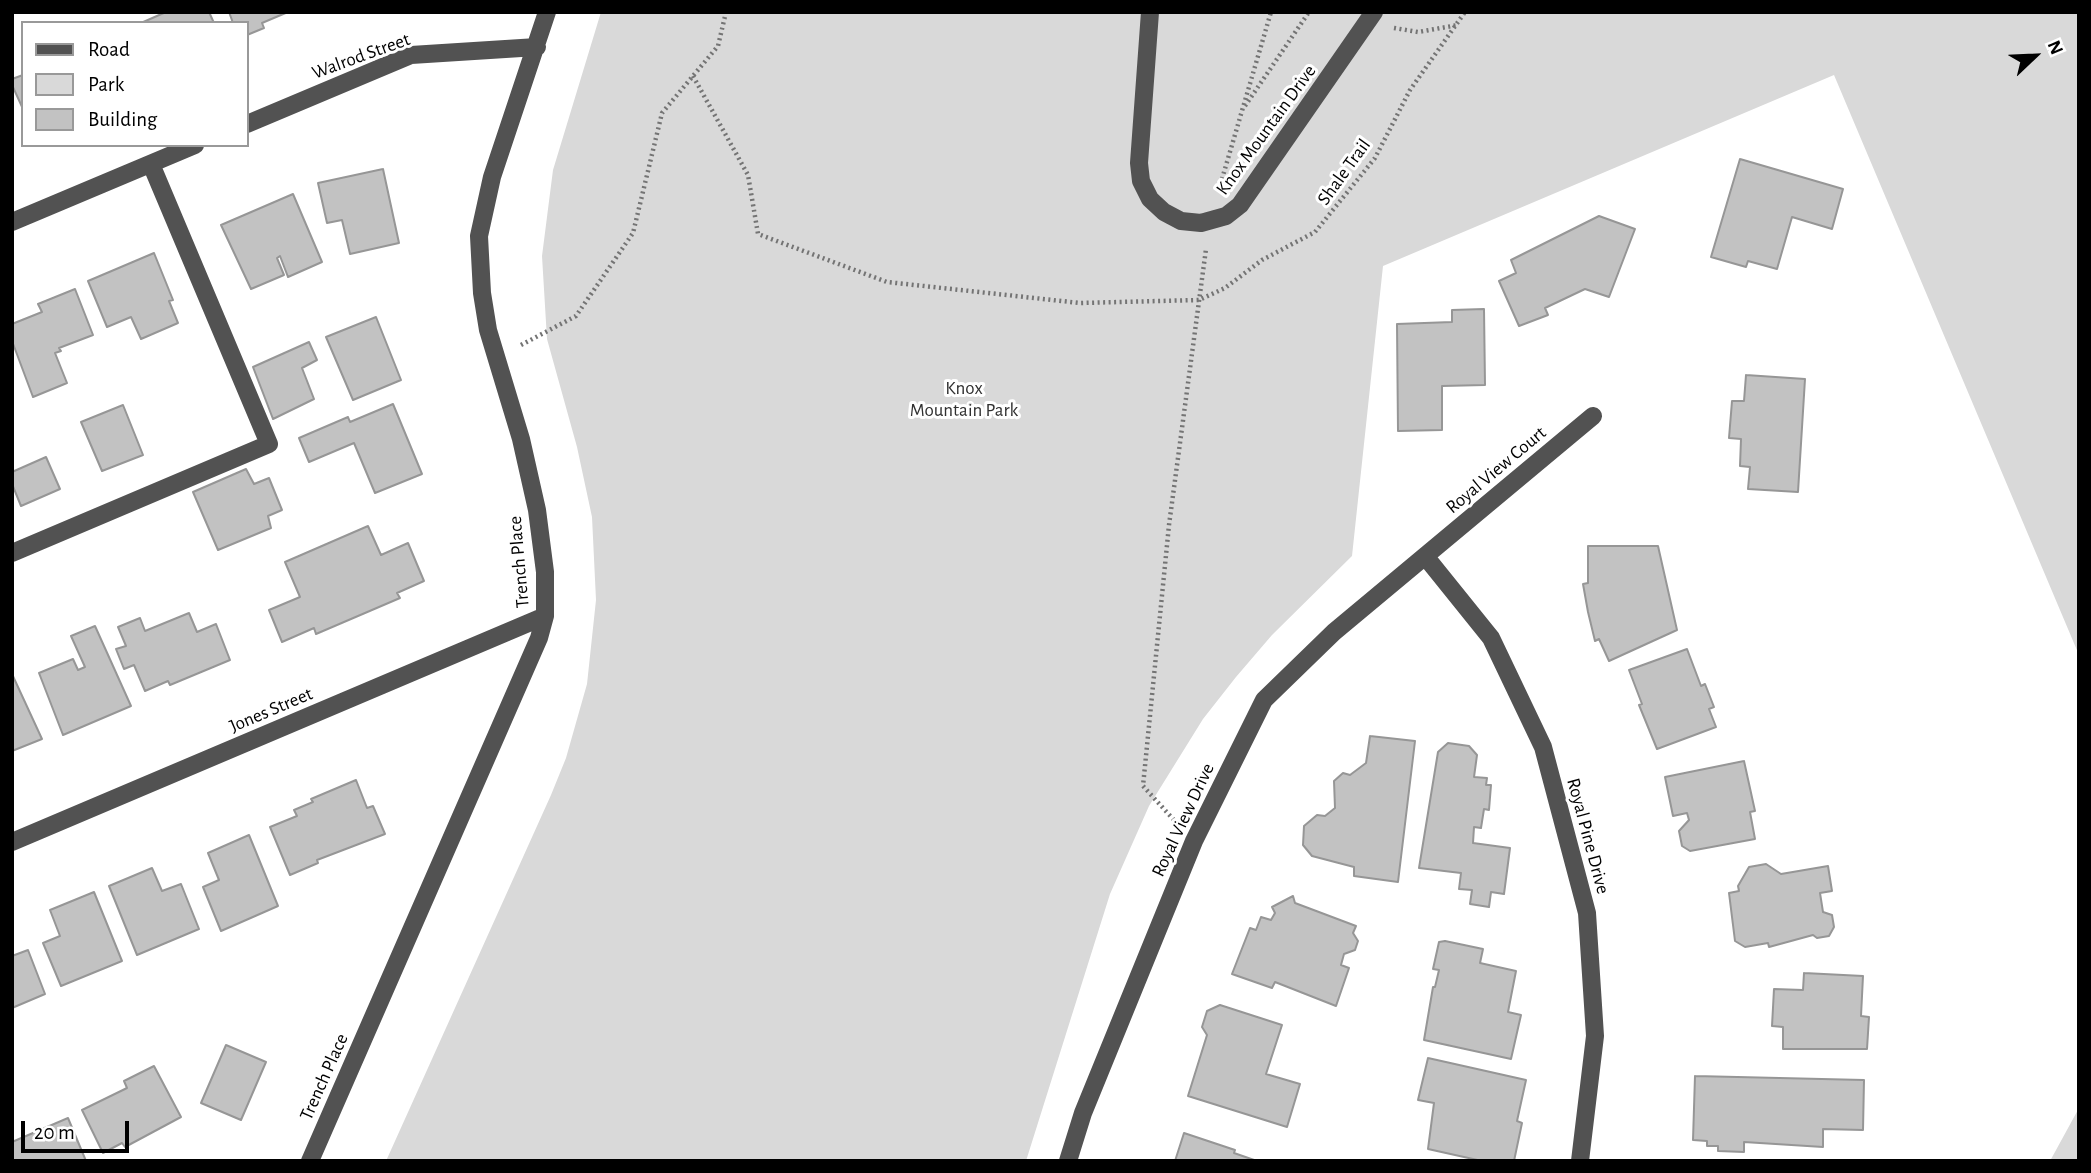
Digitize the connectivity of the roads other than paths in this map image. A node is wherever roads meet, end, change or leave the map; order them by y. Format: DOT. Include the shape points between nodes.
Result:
graph roads {
  1 [pos="548,12"];
  2 [pos="1150,12"];
  3 [pos="1371,19"];
  4 [pos="537,47"];
  5 [pos="248,124"];
  6 [pos="190,147"];
  7 [pos="151,163"];
  8 [pos="12,222"];
  9 [pos="1593,416"];
  10 [pos="12,553"];
  11 [pos="1425,556"];
  12 [pos="545,616"];
  13 [pos="12,842"];
  14 [pos="310,1161"];
  15 [pos="1068,1161"];
  16 [pos="1580,1161"];
  1 -- 4 [label="street, Trench Place"];
  2 -- 3 [label="street, Knox Mountain Drive" via="1141,181 1150,199 1172,218 1191,223 1226,216 1245,199"];
  4 -- 5 [label="street, Walrod Street" via="411,55"];
  4 -- 12 [label="street, Trench Place" via="482,211 479,236 482,293 537,510"];
  6 -- 7 [label="street"];
  7 -- 8 [label="street"];
  7 -- 10 [label="street" via="269,444"];
  9 -- 11 [label="street, Royal View Court"];
  11 -- 15 [label="street, Royal View Drive" via="1334,632 1264,700 1194,841 1083,1113"];
  11 -- 16 [label="street, Royal Pine Drive" via="1491,638 1543,747 1587,913 1595,1036"];
  12 -- 13 [label="street, Jones Street"];
  12 -- 14 [label="street, Trench Place"];
}
